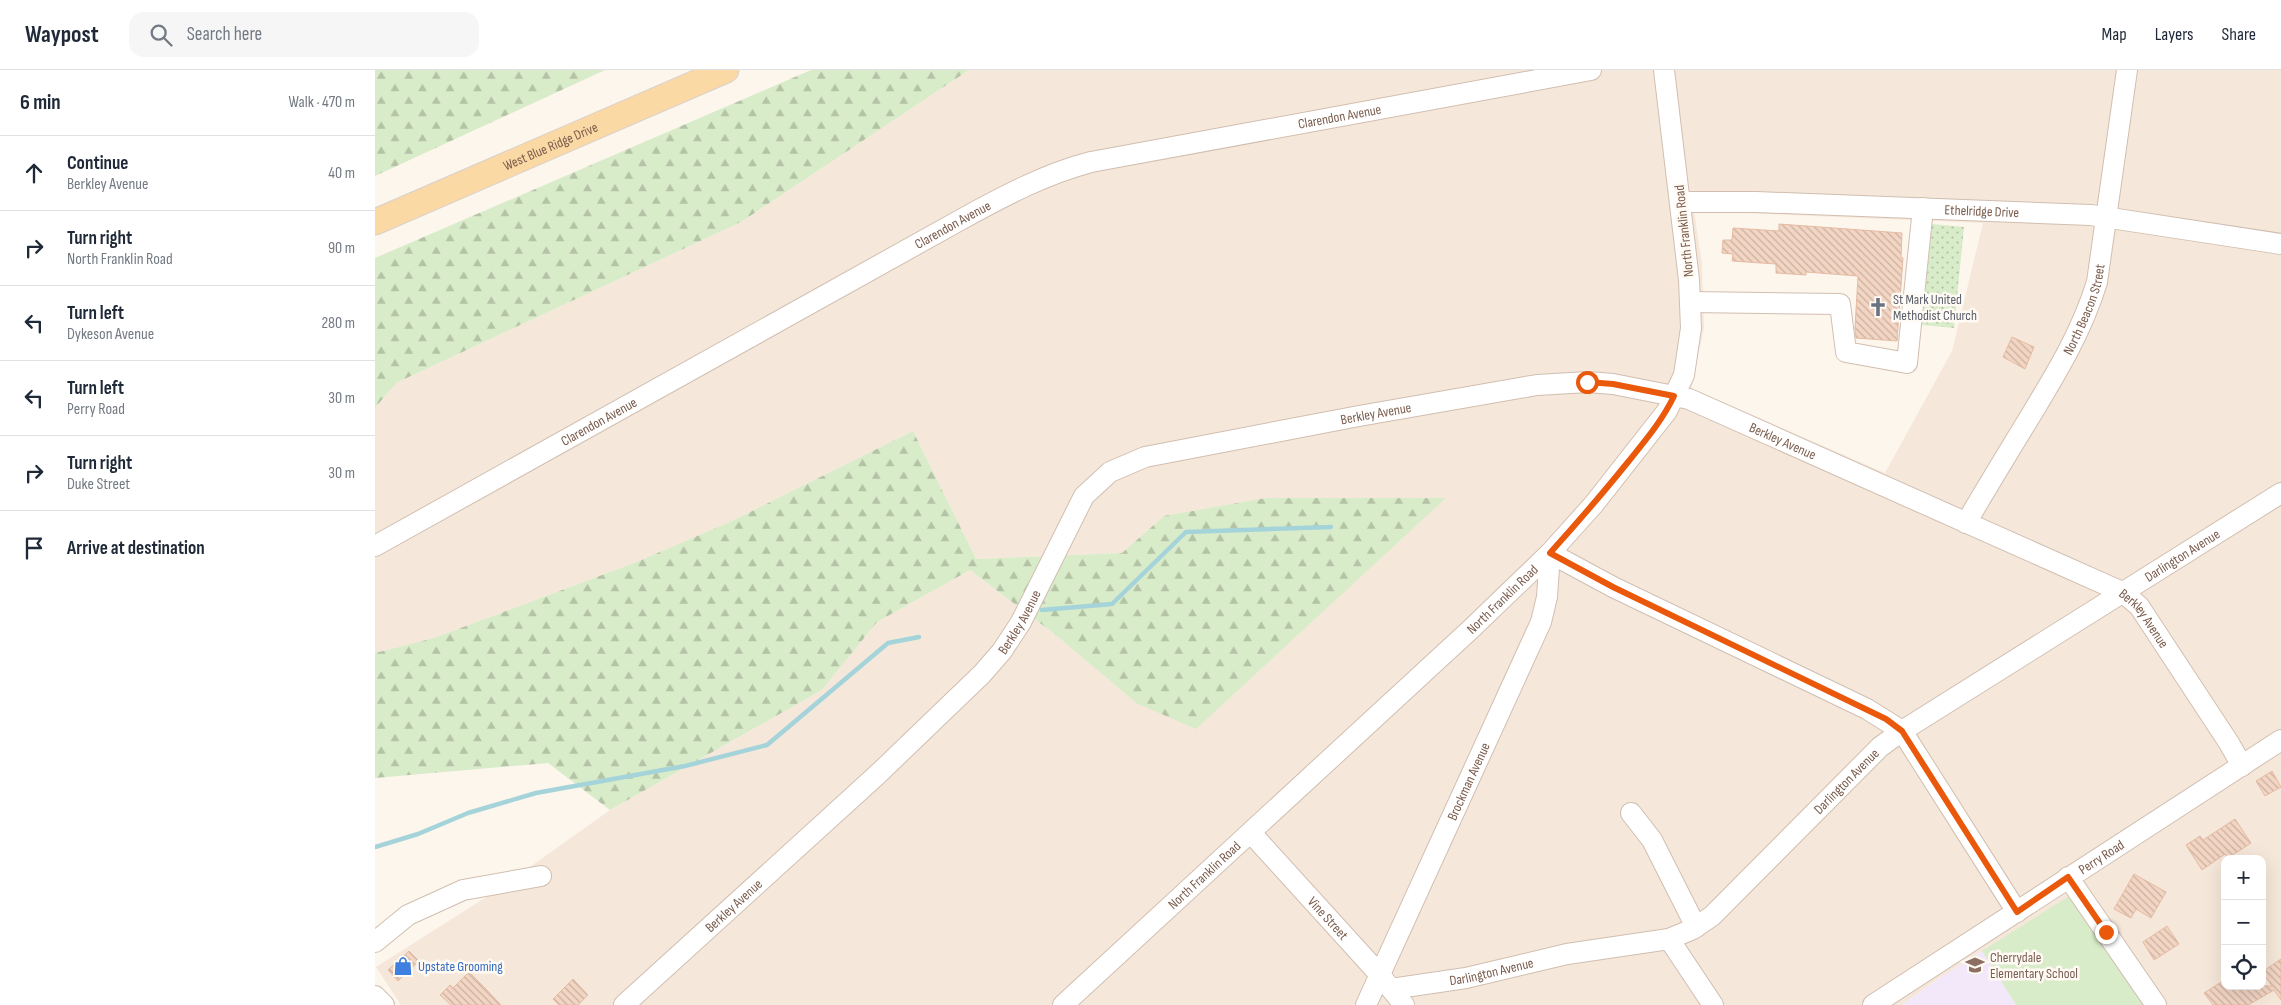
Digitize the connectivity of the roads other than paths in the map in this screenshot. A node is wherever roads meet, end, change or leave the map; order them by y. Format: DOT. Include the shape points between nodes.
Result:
graph roads {
  1 [pos="726,70"];
  2 [pos="1591,70"];
  3 [pos="1664,70"];
  4 [pos="2127,70"];
  5 [pos="1681,202"];
  6 [pos="1923,208"];
  7 [pos="2107,217"];
  8 [pos="375,222"];
  9 [pos="2281,244"];
  10 [pos="1690,302"];
  11 [pos="1674,396"];
  12 [pos="2281,493"];
  13 [pos="1965,523"];
  14 [pos="375,546"];
  15 [pos="1550,553"];
  16 [pos="2122,592"];
  17 [pos="1902,731"];
  18 [pos="2281,740"];
  19 [pos="2242,766"];
  20 [pos="1631,813"];
  21 [pos="1251,833"];
  22 [pos="541,876"];
  23 [pos="2068,877"];
  24 [pos="2017,912"];
  25 [pos="1696,927"];
  26 [pos="1669,939"];
  27 [pos="375,942"];
  28 [pos="1386,982"];
  29 [pos="375,996"];
  30 [pos="384,1005"];
  31 [pos="624,1005"];
  32 [pos="1063,1005"];
  33 [pos="1366,1005"];
  34 [pos="1404,1005"];
  35 [pos="1713,1005"];
  36 [pos="1873,1005"];
  37 [pos="2156,1005"];
  1 -- 8 [label="main road, West Blue Ridge Drive"];
  2 -- 14 [label="street, Clarendon Avenue" via="1065,169 1023,186 962,219"];
  3 -- 5 [label="street, North Franklin Road"];
  4 -- 7 [label="street, North Beacon Street"];
  5 -- 6 [label="street, Ethelridge Drive"];
  5 -- 10 [label="street, North Franklin Road"];
  6 -- 7 [label="street, Ethelridge Drive"];
  6 -- 10 [label="street" via="1907,363 1846,352 1840,304"];
  7 -- 9 [label="street, Ethelridge Drive"];
  7 -- 13 [label="street, North Beacon Street" via="2097,282 2082,326 2059,370"];
  10 -- 11 [label="street, North Franklin Road" via="1689,350 1684,375"];
  11 -- 13 [label="street, Berkley Avenue" via="1689,399"];
  11 -- 15 [label="street, North Franklin Road" via="1650,434"];
  11 -- 31 [label="street, Berkley Avenue" via="1613,384 1537,385 1145,457 1110,472 1084,496 1021,622 982,674 878,774"];
  12 -- 16 [label="street, Darlington Avenue"];
  13 -- 16 [label="street, Berkley Avenue"];
  15 -- 17 [label="street" via="1613,587 1867,709"];
  15 -- 21 [label="street, North Franklin Road"];
  15 -- 28 [label="street, Brockman Avenue" via="1547,597 1541,622"];
  16 -- 17 [label="street, Darlington Avenue"];
  16 -- 19 [label="street, Berkley Avenue" via="2139,606"];
  17 -- 24 [label="street"];
  17 -- 25 [label="street, Darlington Avenue" via="1880,747 1711,916"];
  18 -- 19 [label="street, Perry Road"];
  19 -- 23 [label="street, Perry Road"];
  20 -- 25 [label="street" via="1659,853"];
  21 -- 28 [label="street, Vine Street"];
  21 -- 32 [label="street, North Franklin Road"];
  22 -- 27 [label="street" via="463,890 408,915"];
  23 -- 24 [label="street, Perry Road"];
  23 -- 37 [label="street"];
  24 -- 36 [label="street, Perry Road"];
  25 -- 26 [label="street, Darlington Avenue"];
  26 -- 28 [label="street, Darlington Avenue" via="1567,954 1466,978"];
  26 -- 35 [label="street"];
  28 -- 33 [label="street, Brockman Avenue"];
  28 -- 34 [label="street, Vine Street"];
  29 -- 30 [label="street"];
}
